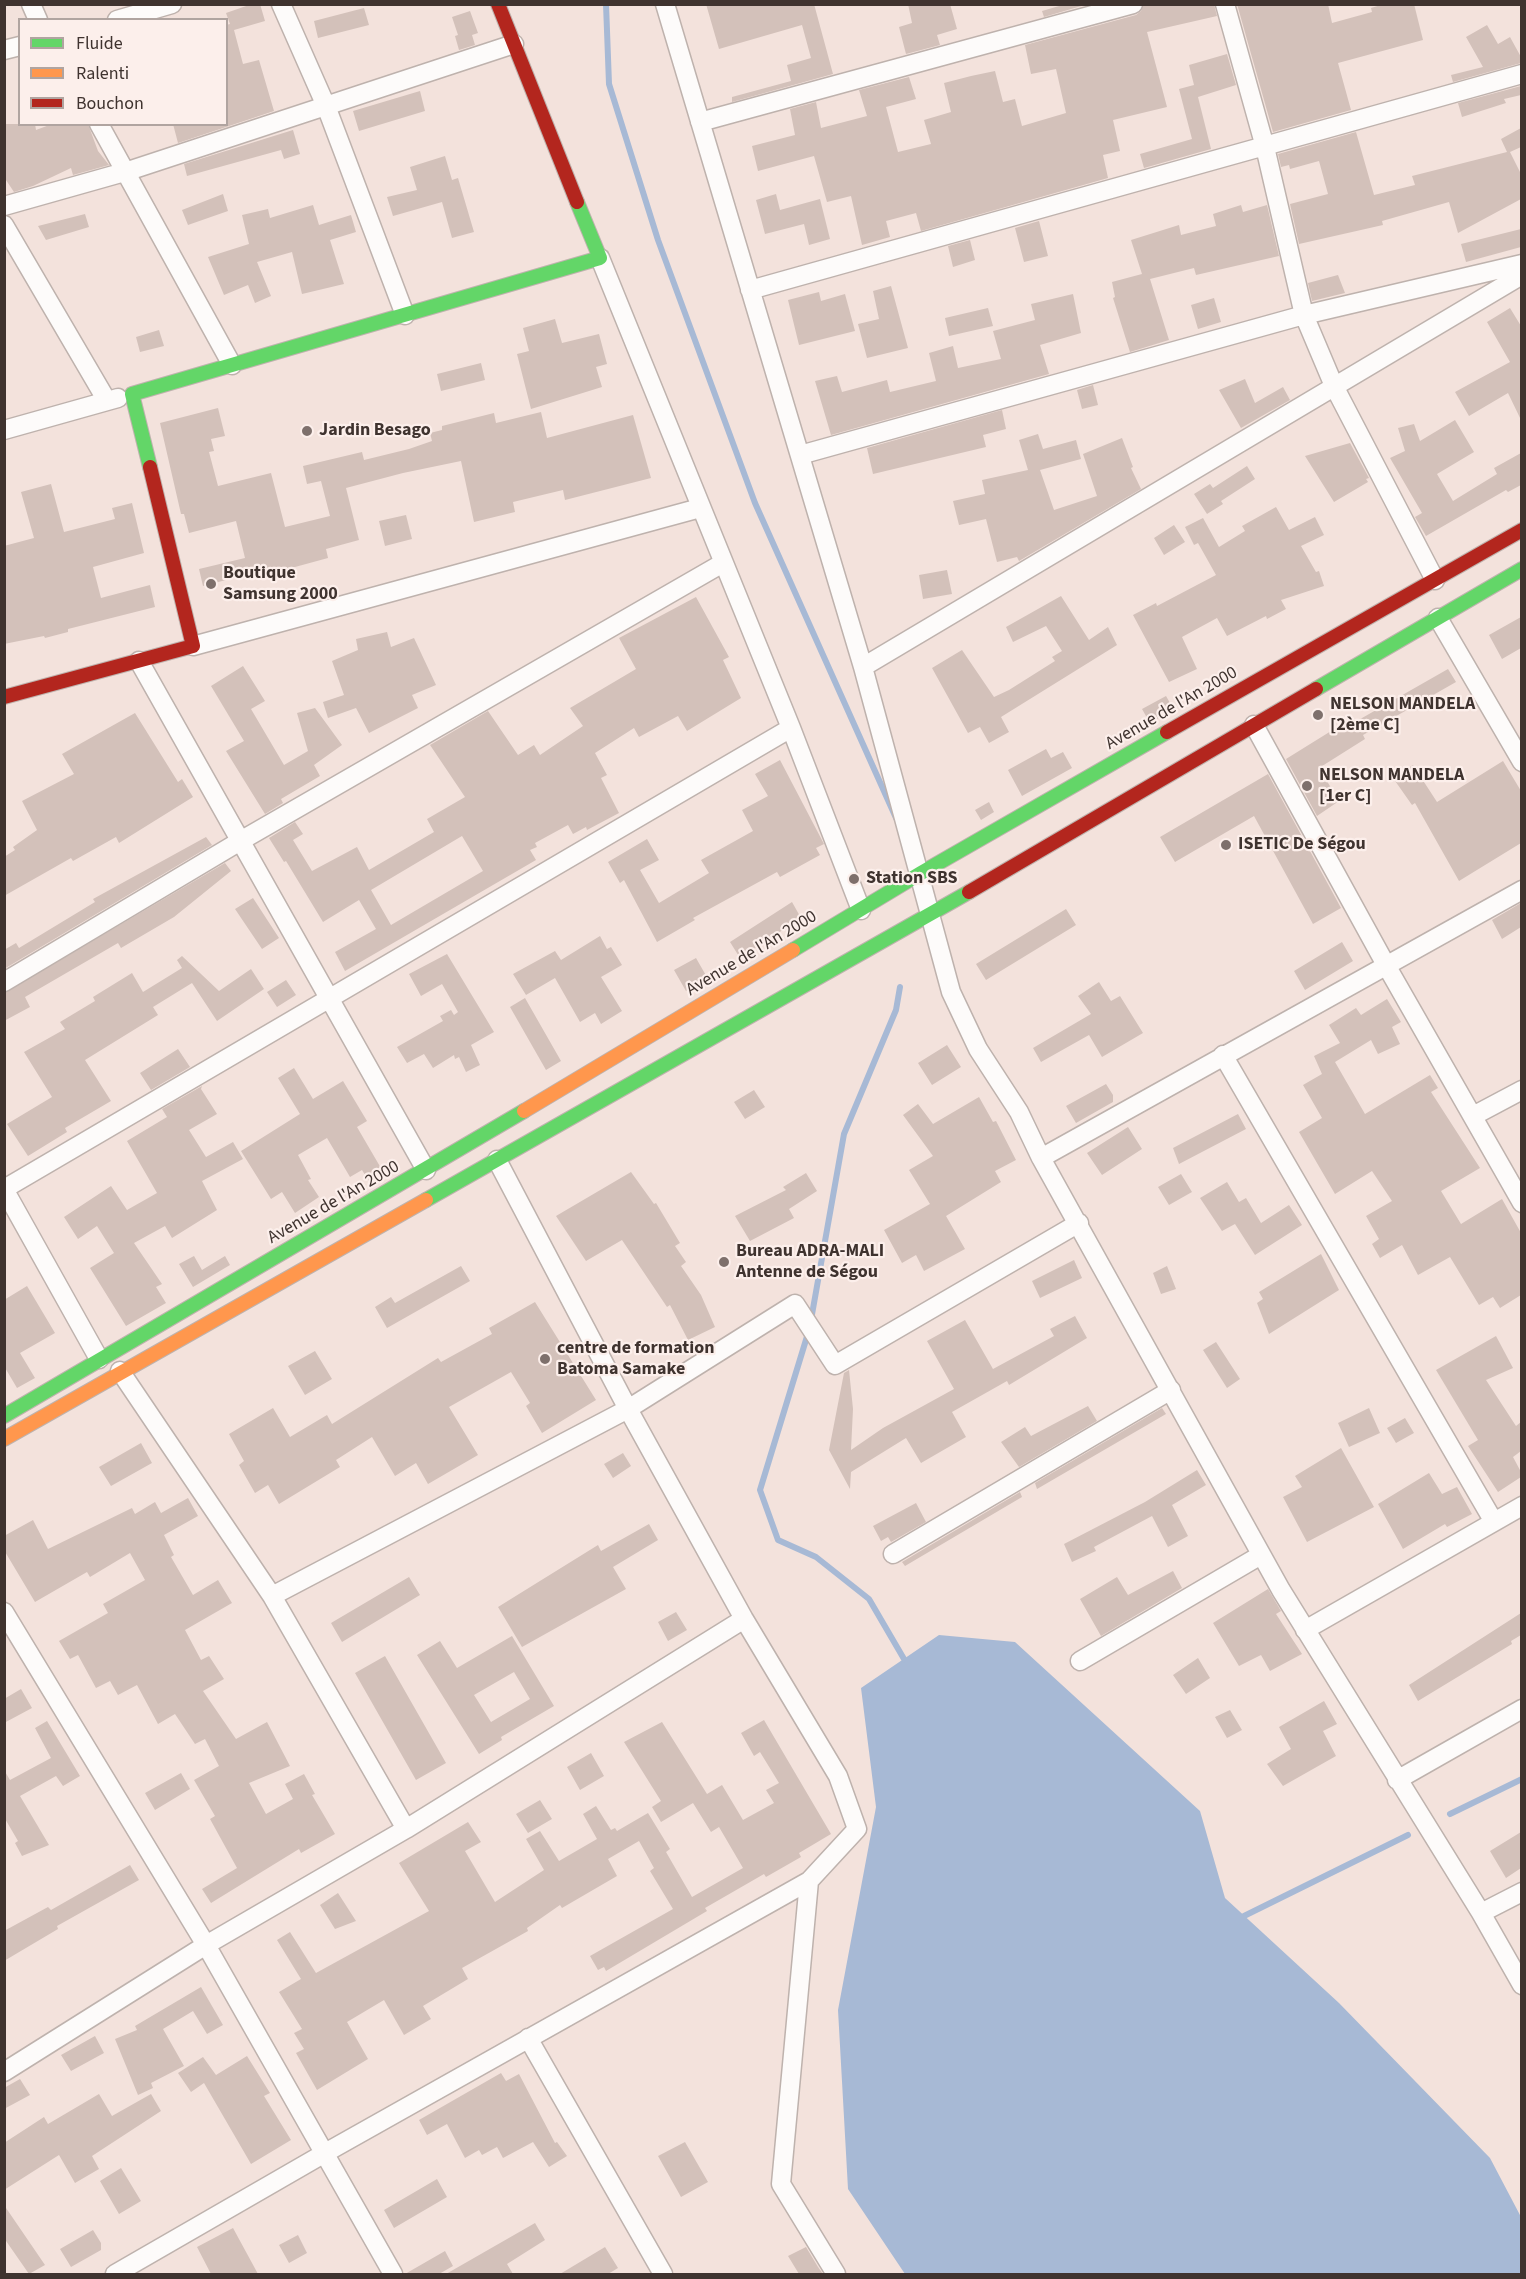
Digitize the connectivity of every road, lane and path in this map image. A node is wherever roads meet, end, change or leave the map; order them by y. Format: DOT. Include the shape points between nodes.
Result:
graph roads {
  1 [pos="31,4"];
  2 [pos="172,4"];
  3 [pos="281,4"];
  4 [pos="498,4"];
  5 [pos="665,4"];
  6 [pos="1133,4"];
  7 [pos="1225,4"];
  8 [pos="37,18"];
  9 [pos="124,18"];
  10 [pos="514,44"];
  11 [pos="1521,74"];
  12 [pos="326,106"];
  13 [pos="700,122"];
  14 [pos="100,126"];
  15 [pos="1265,147"];
  16 [pos="128,171"];
  17 [pos="4,206"];
  18 [pos="4,225"];
  19 [pos="600,258"];
  20 [pos="1521,264"];
  21 [pos="1521,275"];
  22 [pos="750,290"];
  23 [pos="405,315"];
  24 [pos="1304,315"];
  25 [pos="232,364"];
  26 [pos="1334,386"];
  27 [pos="132,393"];
  28 [pos="107,401"];
  29 [pos="4,430"];
  30 [pos="800,455"];
  31 [pos="700,508"];
  32 [pos="1521,530"];
  33 [pos="723,563"];
  34 [pos="1521,569"];
  35 [pos="1435,580"];
  36 [pos="1438,618"];
  37 [pos="193,646"];
  38 [pos="139,661"];
  39 [pos="863,668"];
  40 [pos="4,698"];
  41 [pos="1254,725"];
  42 [pos="791,728"];
  43 [pos="1521,762"];
  44 [pos="242,840"];
  45 [pos="921,873"];
  46 [pos="1521,890"];
  47 [pos="861,910"];
  48 [pos="931,914"];
  49 [pos="1386,965"];
  50 [pos="4,982"];
  51 [pos="330,1000"];
  52 [pos="1223,1055"];
  53 [pos="1521,1090"];
  54 [pos="1473,1116"];
  55 [pos="1041,1158"];
  56 [pos="497,1160"];
  57 [pos="426,1170"];
  58 [pos="4,1189"];
  59 [pos="1521,1203"];
  60 [pos="1079,1223"];
  61 [pos="99,1359"];
  62 [pos="120,1371"];
  63 [pos="1171,1390"];
  64 [pos="628,1409"];
  65 [pos="4,1416"];
  66 [pos="4,1439"];
  67 [pos="1521,1506"];
  68 [pos="1494,1522"];
  69 [pos="893,1554"];
  70 [pos="1262,1555"];
  71 [pos="272,1596"];
  72 [pos="4,1612"];
  73 [pos="744,1618"];
  74 [pos="1305,1630"];
  75 [pos="1080,1661"];
  76 [pos="1521,1709"];
  77 [pos="1397,1780"];
  78 [pos="406,1829"];
  79 [pos="809,1881"];
  80 [pos="1521,1892"];
  81 [pos="1481,1913"];
  82 [pos="206,1945"];
  83 [pos="1521,1985"];
  84 [pos="528,2038"];
  85 [pos="6,2067"];
  86 [pos="325,2153"];
  87 [pos="126,2272"];
  88 [pos="393,2274"];
  89 [pos="663,2274"];
  90 [pos="836,2274"];
  1 -- 8 [label="street"];
  2 -- 9 [label="street"];
  3 -- 12 [label="street"];
  4 -- 10 [label="main road"];
  5 -- 13 [label="street"];
  6 -- 13 [label="street"];
  7 -- 15 [label="street"];
  10 -- 12 [label="street"];
  10 -- 19 [label="main road"];
  11 -- 15 [label="street"];
  12 -- 16 [label="street"];
  12 -- 23 [label="street"];
  13 -- 22 [label="street"];
  14 -- 16 [label="street"];
  15 -- 22 [label="street"];
  15 -- 24 [label="street"];
  16 -- 17 [label="street"];
  16 -- 25 [label="street"];
  18 -- 28 [label="street"];
  19 -- 23 [label="main road"];
  19 -- 31 [label="street"];
  20 -- 24 [label="street"];
  21 -- 26 [label="street"];
  22 -- 30 [label="street"];
  23 -- 25 [label="main road"];
  24 -- 26 [label="street"];
  24 -- 30 [label="street"];
  25 -- 27 [label="main road"];
  26 -- 35 [label="street"];
  26 -- 39 [label="street"];
  27 -- 28 [label="street"];
  27 -- 37 [label="main road"];
  28 -- 29 [label="street"];
  30 -- 39 [label="street"];
  31 -- 33 [label="street"];
  31 -- 37 [label="street"];
  32 -- 35 [label="main road, Avenue de l'An 2000"];
  33 -- 42 [label="street"];
  33 -- 44 [label="street"];
  34 -- 36 [label="main road"];
  35 -- 45 [label="main road, Avenue de l'An 2000"];
  36 -- 41 [label="main road"];
  36 -- 43 [label="street"];
  37 -- 38 [label="main road"];
  38 -- 40 [label="main road"];
  38 -- 44 [label="street"];
  39 -- 45 [label="street"];
  41 -- 48 [label="main road"];
  41 -- 49 [label="street"];
  42 -- 47 [label="street"];
  42 -- 51 [label="street"];
  44 -- 50 [label="street"];
  44 -- 51 [label="street"];
  45 -- 47 [label="main road, Avenue de l'An 2000"];
  45 -- 48 [label="street"];
  46 -- 49 [label="street"];
  47 -- 57 [label="main road, Avenue de l'An 2000"];
  48 -- 55 [label="street" via="951,992 978,1049 1019,1112"];
  48 -- 56 [label="main road"];
  49 -- 52 [label="street"];
  49 -- 54 [label="street"];
  51 -- 57 [label="street"];
  51 -- 58 [label="street"];
  52 -- 55 [label="street"];
  52 -- 68 [label="street"];
  53 -- 54 [label="street"];
  54 -- 59 [label="street"];
  55 -- 60 [label="street"];
  56 -- 62 [label="main road"];
  56 -- 64 [label="street"];
  57 -- 61 [label="main road, Avenue de l'An 2000"];
  58 -- 61 [label="street"];
  60 -- 63 [label="street"];
  60 -- 64 [label="street" via="835,1365 795,1304"];
  61 -- 65 [label="main road, Avenue de l'An 2000"];
  62 -- 66 [label="main road"];
  62 -- 71 [label="street"];
  63 -- 69 [label="street"];
  63 -- 70 [label="street"];
  64 -- 71 [label="street"];
  64 -- 73 [label="street"];
  67 -- 68 [label="street"];
  68 -- 74 [label="street"];
  70 -- 74 [label="street"];
  70 -- 75 [label="street"];
  71 -- 78 [label="street"];
  72 -- 82 [label="street"];
  73 -- 78 [label="street"];
  73 -- 79 [label="street" via="838,1776 857,1829"];
  74 -- 77 [label="street"];
  76 -- 77 [label="street"];
  77 -- 81 [label="street"];
  78 -- 82 [label="street"];
  79 -- 84 [label="street"];
  79 -- 90 [label="street" via="781,2184"];
  80 -- 81 [label="street"];
  81 -- 83 [label="street"];
  82 -- 85 [label="street"];
  82 -- 86 [label="street"];
  84 -- 86 [label="street"];
  84 -- 89 [label="street"];
  86 -- 87 [label="street"];
  86 -- 88 [label="street"];
}
